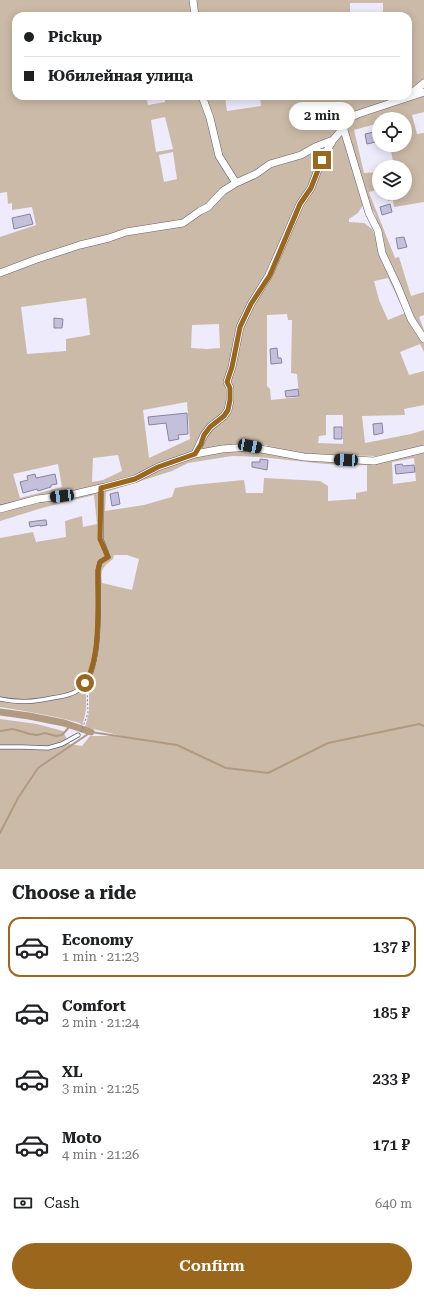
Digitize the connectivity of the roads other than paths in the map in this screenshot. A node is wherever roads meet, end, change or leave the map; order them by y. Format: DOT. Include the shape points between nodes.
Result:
graph roads {
  1 [pos="194,0"];
  2 [pos="195,12"];
  3 [pos="424,83"];
  4 [pos="424,92"];
  5 [pos="412,93"];
  6 [pos="412,95"];
  7 [pos="203,100"];
  8 [pos="397,100"];
  9 [pos="345,126"];
  10 [pos="333,140"];
  11 [pos="236,183"];
  12 [pos="0,273"];
  13 [pos="424,338"];
  14 [pos="424,449"];
  15 [pos="195,454"];
  16 [pos="101,488"];
  17 [pos="0,510"];
  18 [pos="0,699"];
  19 [pos="78,735"];
  20 [pos="0,747"];
  1 -- 2 [label="street"];
  3 -- 5 [label="street"];
  4 -- 6 [label="street"];
  7 -- 11 [label="street" via="219,156"];
  8 -- 9 [label="street" via="345,120"];
  9 -- 10 [label="street"];
  9 -- 13 [label="street" via="369,213 378,231 382,253 411,319"];
  10 -- 11 [label="street" via="301,155 270,164"];
  10 -- 15 [label="street" via="311,188 300,204 270,275 240,327 227,382 230,388 228,410 210,427"];
  11 -- 12 [label="street" via="223,191 208,207 183,223 126,232 80,244"];
  14 -- 15 [label="street" via="374,461 304,458 250,446"];
  15 -- 16 [label="street" via="158,467 135,479"];
  16 -- 17 [label="street" via="38,499"];
  16 -- 18 [label="lane" via="100,539 108,557 100,562 98,570 97,637 95,661 90,676 81,688 66,696 20,703"];
  19 -- 20 [label="lane" via="48,748"];
}
